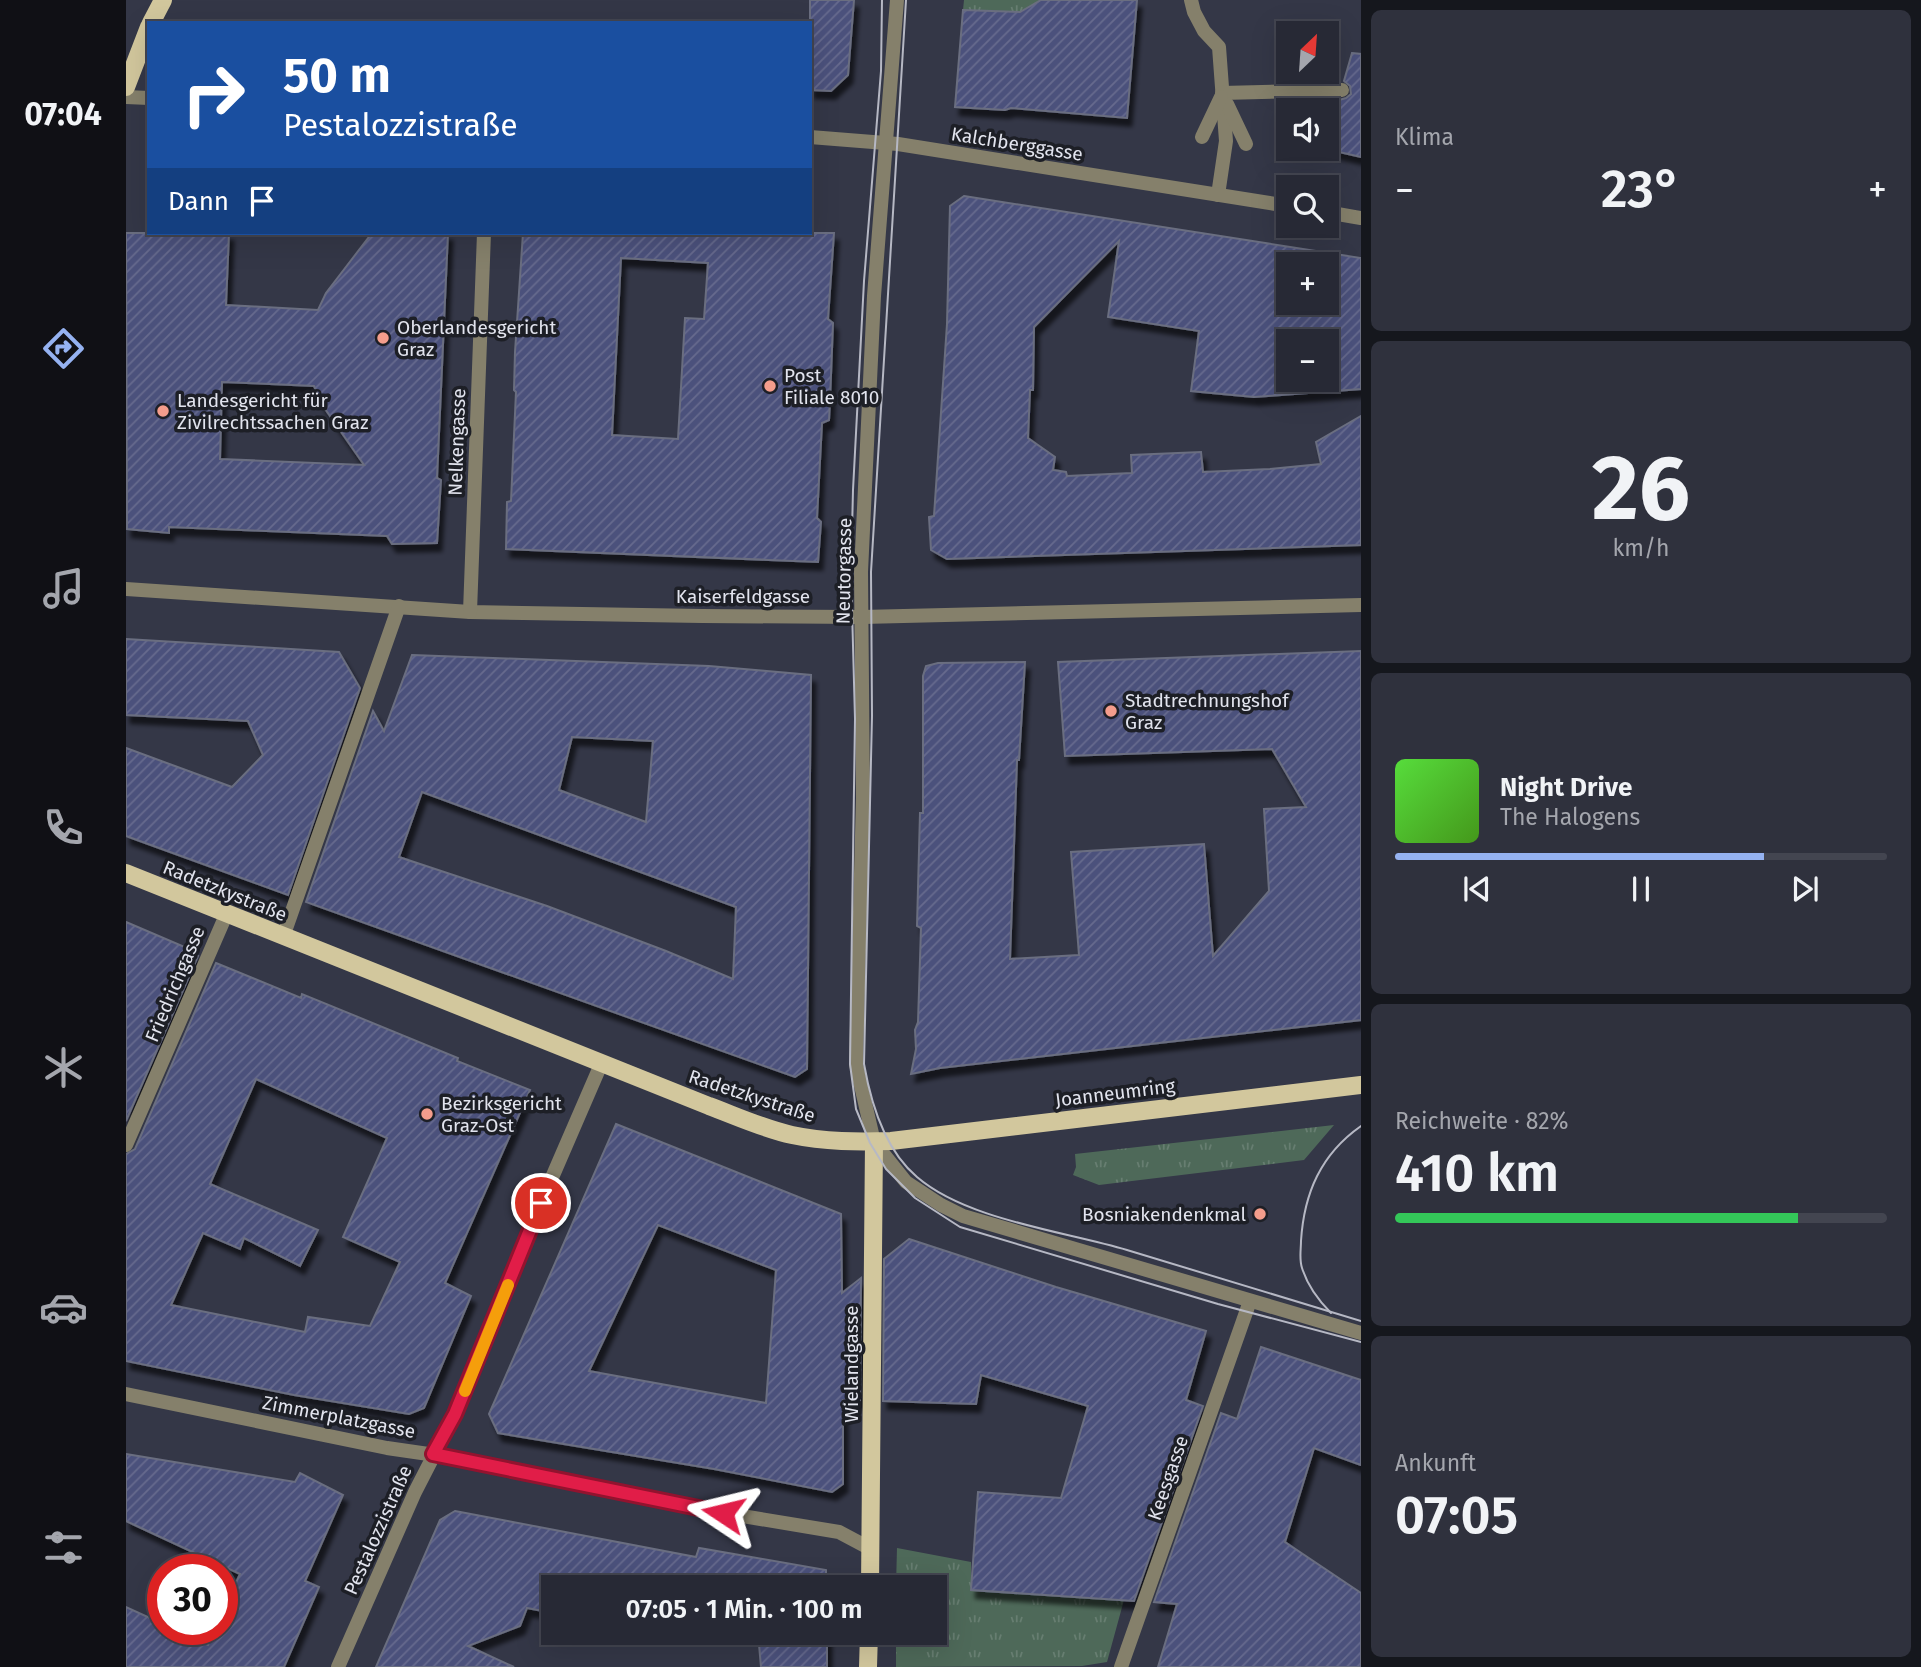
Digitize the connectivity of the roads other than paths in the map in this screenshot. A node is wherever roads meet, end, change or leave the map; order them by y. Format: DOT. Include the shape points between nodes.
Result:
graph roads {
  1 [pos="163,0"];
  2 [pos="897,0"];
  3 [pos="1191,0"];
  4 [pos="152,21"];
  5 [pos="147,33"];
  6 [pos="126,87"];
  7 [pos="1342,90"];
  8 [pos="1222,93"];
  9 [pos="126,96"];
  10 [pos="147,98"];
  11 [pos="812,137"];
  12 [pos="1202,137"];
  13 [pos="887,143"];
  14 [pos="1246,144"];
  15 [pos="1218,195"];
  16 [pos="1276,204"];
  17 [pos="1339,214"];
  18 [pos="1361,218"];
  19 [pos="484,235"];
  20 [pos="126,589"];
  21 [pos="1361,605"];
  22 [pos="399,606"];
  23 [pos="470,611"];
  24 [pos="862,617"];
  25 [pos="126,873"];
  26 [pos="226,915"];
  27 [pos="282,937"];
  28 [pos="602,1062"];
  29 [pos="1361,1085"];
  30 [pos="874,1142"];
  31 [pos="126,1145"];
  32 [pos="1250,1301"];
  33 [pos="1361,1333"];
  34 [pos="126,1394"];
  35 [pos="433,1454"];
  36 [pos="871,1549"];
  37 [pos="870,1575"];
  38 [pos="869,1645"];
  39 [pos="338,1667"];
  40 [pos="868,1667"];
  41 [pos="1121,1667"];
  1 -- 4 [label="main road"];
  2 -- 13 [label="street, Neutorgasse"];
  3 -- 8 [label="street" via="1204,31 1219,47"];
  5 -- 6 [label="main road"];
  7 -- 8 [label="street"];
  8 -- 12 [label="street"];
  8 -- 14 [label="street"];
  8 -- 15 [label="street" via="1226,141"];
  9 -- 10 [label="street"];
  11 -- 13 [label="street, Kalchberggasse"];
  13 -- 15 [label="street, Kalchberggasse"];
  13 -- 24 [label="street, Neutorgasse" via="869,385"];
  15 -- 16 [label="street, Kalchberggasse"];
  17 -- 18 [label="street"];
  19 -- 23 [label="street, Nelkengasse"];
  20 -- 22 [label="street, Kaiserfeldgasse"];
  21 -- 24 [label="street, Kaiserfeldgasse"];
  22 -- 23 [label="street, Kaiserfeldgasse"];
  22 -- 27 [label="street"];
  23 -- 24 [label="street, Kaiserfeldgasse"];
  24 -- 30 [label="street, Neutorgasse" via="856,1063"];
  25 -- 26 [label="main road, Radetzkystraße"];
  26 -- 27 [label="main road, Radetzkystraße"];
  26 -- 31 [label="street, Friedrichgasse"];
  27 -- 28 [label="main road, Radetzkystraße"];
  28 -- 30 [label="main road, Radetzkystraße" via="790,1134"];
  28 -- 35 [label="street, Pestalozzistraße" via="455,1414"];
  29 -- 30 [label="main road, Joanneumring"];
  30 -- 32 [label="street" via="906,1182 963,1216"];
  30 -- 36 [label="main road, Wielandgasse"];
  32 -- 33 [label="street"];
  32 -- 41 [label="street, Keesgasse"];
  34 -- 35 [label="street, Zimmerplatzgasse"];
  35 -- 36 [label="street, Zimmerplatzgasse" via="700,1510 839,1532"];
  35 -- 39 [label="street, Pestalozzistraße"];
  36 -- 37 [label="main road, Wielandgasse"];
  38 -- 40 [label="main road"];
}
